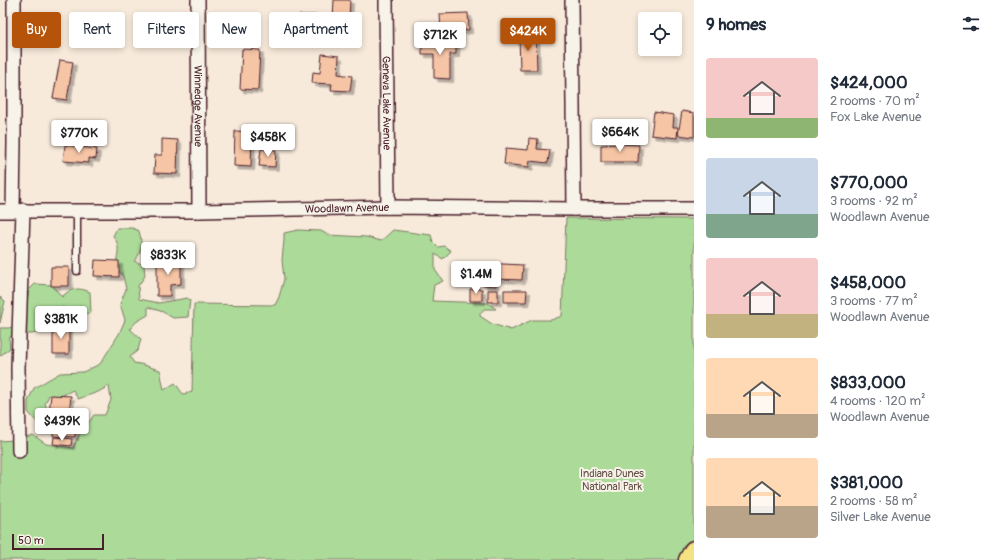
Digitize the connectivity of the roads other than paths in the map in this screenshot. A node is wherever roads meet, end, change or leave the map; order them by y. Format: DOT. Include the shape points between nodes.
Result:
graph roads {
  1 [pos="14,0"];
  2 [pos="198,0"];
  3 [pos="386,0"];
  4 [pos="572,0"];
  5 [pos="388,207"];
  6 [pos="694,208"];
  7 [pos="574,209"];
  8 [pos="12,210"];
  9 [pos="77,211"];
  10 [pos="198,211"];
  11 [pos="77,271"];
  12 [pos="19,451"];
  13 [pos="694,551"];
  14 [pos="688,560"];
  1 -- 8 [label="street"];
  2 -- 10 [label="street, Winnedge Avenue"];
  3 -- 5 [label="street, Geneva Lake Avenue"];
  4 -- 7 [label="street"];
  5 -- 7 [label="street, Woodlawn Avenue"];
  5 -- 10 [label="street, Woodlawn Avenue"];
  6 -- 7 [label="street, Woodlawn Avenue"];
  8 -- 9 [label="street, Woodlawn Avenue"];
  8 -- 12 [label="street"];
  9 -- 10 [label="street, Woodlawn Avenue"];
  9 -- 11 [label="lane"];
  13 -- 14 [label="main road"];
}
